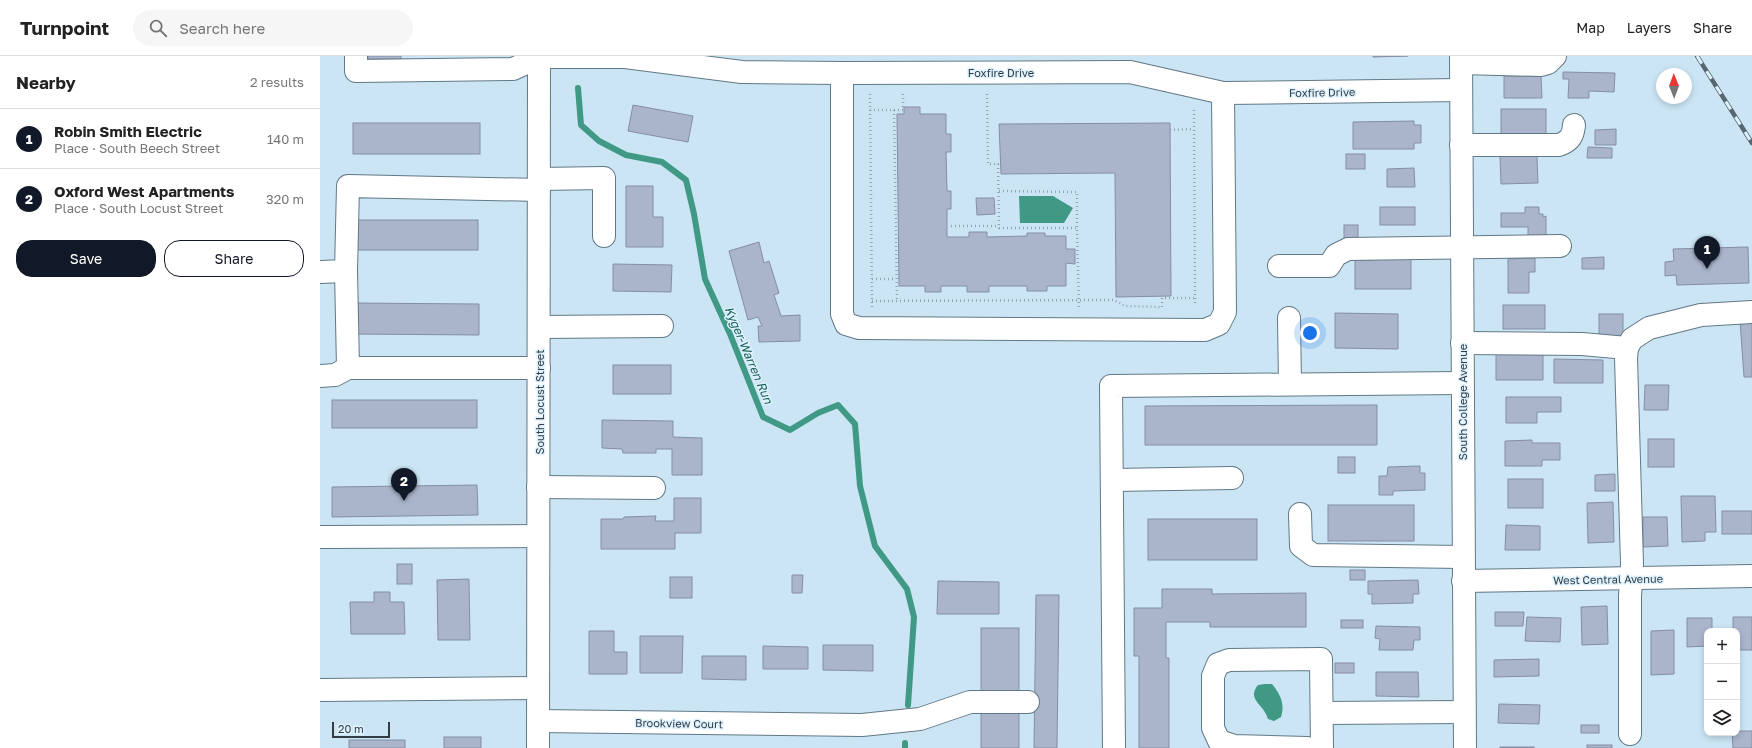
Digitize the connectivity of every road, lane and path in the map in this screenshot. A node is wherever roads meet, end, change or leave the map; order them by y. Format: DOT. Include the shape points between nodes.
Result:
graph roads {
  1 [pos="1555,56"];
  2 [pos="539,57"];
  3 [pos="1461,59"];
  4 [pos="356,63"];
  5 [pos="906,64"];
  6 [pos="842,73"];
  7 [pos="1461,90"];
  8 [pos="1223,93"];
  9 [pos="870,94"];
  10 [pos="903,94"];
  11 [pos="987,94"];
  12 [pos="870,110"];
  13 [pos="894,110"];
  14 [pos="1194,110"];
  15 [pos="1574,125"];
  16 [pos="1194,129"];
  17 [pos="1170,130"];
  18 [pos="1461,145"];
  19 [pos="539,184"];
  20 [pos="999,191"];
  21 [pos="952,226"];
  22 [pos="998,226"];
  23 [pos="1077,228"];
  24 [pos="604,236"];
  25 [pos="1560,246"];
  26 [pos="1462,247"];
  27 [pos="1279,266"];
  28 [pos="346,271"];
  29 [pos="320,272"];
  30 [pos="896,278"];
  31 [pos="872,279"];
  32 [pos="1194,298"];
  33 [pos="1079,300"];
  34 [pos="872,301"];
  35 [pos="897,301"];
  36 [pos="1195,304"];
  37 [pos="1162,307"];
  38 [pos="1752,312"];
  39 [pos="1289,318"];
  40 [pos="662,326"];
  41 [pos="539,328"];
  42 [pos="872,328"];
  43 [pos="1080,330"];
  44 [pos="1162,330"];
  45 [pos="1462,343"];
  46 [pos="1627,348"];
  47 [pos="348,368"];
  48 [pos="539,368"];
  49 [pos="320,376"];
  50 [pos="1462,383"];
  51 [pos="1290,384"];
  52 [pos="1232,478"];
  53 [pos="1113,480"];
  54 [pos="538,487"];
  55 [pos="654,488"];
  56 [pos="1300,514"];
  57 [pos="538,536"];
  58 [pos="320,537"];
  59 [pos="1463,557"];
  60 [pos="1752,576"];
  61 [pos="1631,578"];
  62 [pos="1463,581"];
  63 [pos="538,688"];
  64 [pos="320,690"];
  65 [pos="1028,702"];
  66 [pos="1464,712"];
  67 [pos="1322,713"];
  68 [pos="538,721"];
  69 [pos="1630,734"];
  70 [pos="538,748"];
  71 [pos="1114,748"];
  72 [pos="1307,748"];
  73 [pos="1322,748"];
  74 [pos="1465,748"];
  1 -- 3 [label="street" via="1548,63 1541,65"];
  2 -- 4 [label="street" via="513,68"];
  2 -- 6 [label="street, Foxfire Drive" via="626,57 742,72"];
  2 -- 19 [label="street, South Locust Street"];
  3 -- 7 [label="street, South College Avenue"];
  5 -- 6 [label="street, Foxfire Drive"];
  5 -- 8 [label="street, Foxfire Drive" via="1130,72"];
  6 -- 42 [label="street" via="842,314 846,324 858,328"];
  7 -- 8 [label="street, Foxfire Drive"];
  7 -- 18 [label="street, South College Avenue"];
  8 -- 44 [label="street" via="1225,312 1219,324 1205,330"];
  9 -- 12 [label="path"];
  10 -- 13 [label="path" via="903,110"];
  11 -- 20 [label="path" via="988,164 998,164"];
  12 -- 13 [label="path"];
  12 -- 31 [label="path"];
  13 -- 30 [label="path"];
  14 -- 16 [label="path"];
  15 -- 18 [label="street" via="1573,135 1568,142 1559,145"];
  16 -- 17 [label="path"];
  16 -- 32 [label="path"];
  18 -- 26 [label="street, South College Avenue"];
  19 -- 24 [label="street" via="604,178"];
  19 -- 28 [label="street" via="348,186"];
  19 -- 41 [label="street, South Locust Street"];
  20 -- 22 [label="path"];
  20 -- 23 [label="path" via="1078,192"];
  21 -- 22 [label="path"];
  22 -- 23 [label="path"];
  23 -- 33 [label="path"];
  25 -- 26 [label="street"];
  26 -- 27 [label="street" via="1348,249 1336,255 1329,266"];
  26 -- 45 [label="street, South College Avenue"];
  28 -- 29 [label="street"];
  28 -- 47 [label="street"];
  30 -- 31 [label="path"];
  30 -- 35 [label="path"];
  31 -- 34 [label="path"];
  32 -- 36 [label="path"];
  32 -- 37 [label="path" via="1162,298"];
  33 -- 35 [label="path"];
  33 -- 37 [label="path" via="1114,300 1125,306"];
  33 -- 43 [label="path"];
  34 -- 35 [label="path"];
  34 -- 42 [label="path"];
  37 -- 44 [label="path"];
  38 -- 46 [label="street" via="1701,315 1649,328 1632,339"];
  39 -- 51 [label="street"];
  40 -- 41 [label="street"];
  41 -- 48 [label="street, South Locust Street"];
  42 -- 43 [label="street"];
  43 -- 44 [label="street"];
  45 -- 46 [label="street" via="1582,344"];
  45 -- 50 [label="street, South College Avenue"];
  46 -- 61 [label="street"];
  47 -- 48 [label="street"];
  47 -- 49 [label="street" via="335,375"];
  48 -- 54 [label="street, South Locust Street"];
  50 -- 51 [label="street"];
  50 -- 59 [label="street, South College Avenue"];
  51 -- 53 [label="street" via="1111,386"];
  52 -- 53 [label="street"];
  53 -- 71 [label="street"];
  54 -- 55 [label="street"];
  54 -- 57 [label="street, South Locust Street"];
  56 -- 59 [label="street" via="1300,546 1313,555"];
  57 -- 58 [label="street"];
  57 -- 63 [label="street, South Locust Street"];
  59 -- 62 [label="street, South College Avenue"];
  60 -- 61 [label="street, West Central Avenue"];
  61 -- 62 [label="street, West Central Avenue"];
  61 -- 69 [label="street"];
  62 -- 66 [label="street, South College Avenue"];
  63 -- 64 [label="street"];
  63 -- 68 [label="street, South Locust Street"];
  65 -- 68 [label="street, Brookview Court" via="970,702 920,719 862,725"];
  66 -- 67 [label="street"];
  66 -- 74 [label="street, South College Avenue"];
  67 -- 72 [label="street" via="1321,659 1229,660 1218,664 1213,676 1213,728 1219,741 1234,746"];
  67 -- 73 [label="street"];
  68 -- 70 [label="street, South Locust Street"];
}
